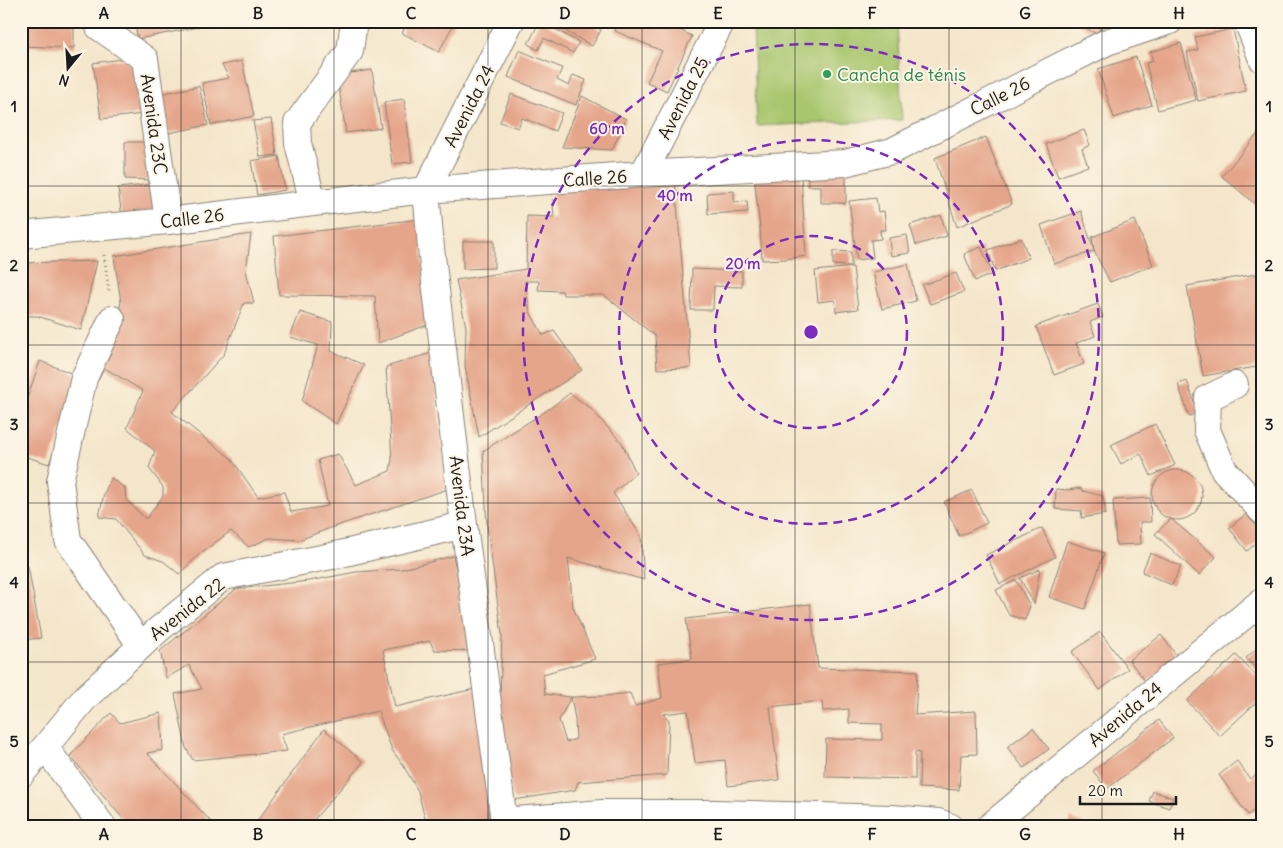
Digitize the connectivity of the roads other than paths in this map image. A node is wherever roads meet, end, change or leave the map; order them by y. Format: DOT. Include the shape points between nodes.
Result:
graph roads {
  1 [pos="98,21"];
  2 [pos="354,21"];
  3 [pos="511,21"];
  4 [pos="722,21"];
  5 [pos="1170,21"];
  6 [pos="1247,21"];
  7 [pos="1112,32"];
  8 [pos="1262,58"];
  9 [pos="644,174"];
  10 [pos="426,190"];
  11 [pos="313,203"];
  12 [pos="168,221"];
  13 [pos="21,235"];
  14 [pos="112,319"];
  15 [pos="1235,385"];
  16 [pos="1262,511"];
  17 [pos="464,525"];
  18 [pos="1262,601"];
  19 [pos="141,646"];
  20 [pos="45,747"];
  21 [pos="21,774"];
  22 [pos="502,824"];
  23 [pos="102,827"];
  24 [pos="951,827"];
  25 [pos="989,827"];
  1 -- 12 [label="street, Avenida 23C" via="99,27 145,59"];
  2 -- 11 [label="street" via="350,51 298,123 298,143"];
  3 -- 10 [label="street, Avenida 24"];
  4 -- 9 [label="street, Avenida 25"];
  5 -- 7 [label="street, Calle 26"];
  6 -- 8 [label="street"];
  7 -- 9 [label="street, Calle 26" via="892,151 845,163"];
  9 -- 10 [label="street, Calle 26"];
  10 -- 11 [label="street, Calle 26"];
  10 -- 17 [label="street, Avenida 23A"];
  11 -- 12 [label="street, Calle 26"];
  12 -- 13 [label="street, Calle 26"];
  14 -- 19 [label="street" via="84,378 60,481 68,540"];
  15 -- 16 [label="street" via="1208,398 1207,430 1224,470"];
  17 -- 19 [label="street, Avenida 22" via="223,577"];
  17 -- 22 [label="street, Avenida 23A"];
  18 -- 25 [label="street, Avenida 24"];
  19 -- 20 [label="street, Avenida 22" via="85,698"];
  20 -- 21 [label="street, Avenida 22"];
  20 -- 23 [label="street"];
  22 -- 24 [label="street" via="602,813 705,813 892,818 938,822"];
}
